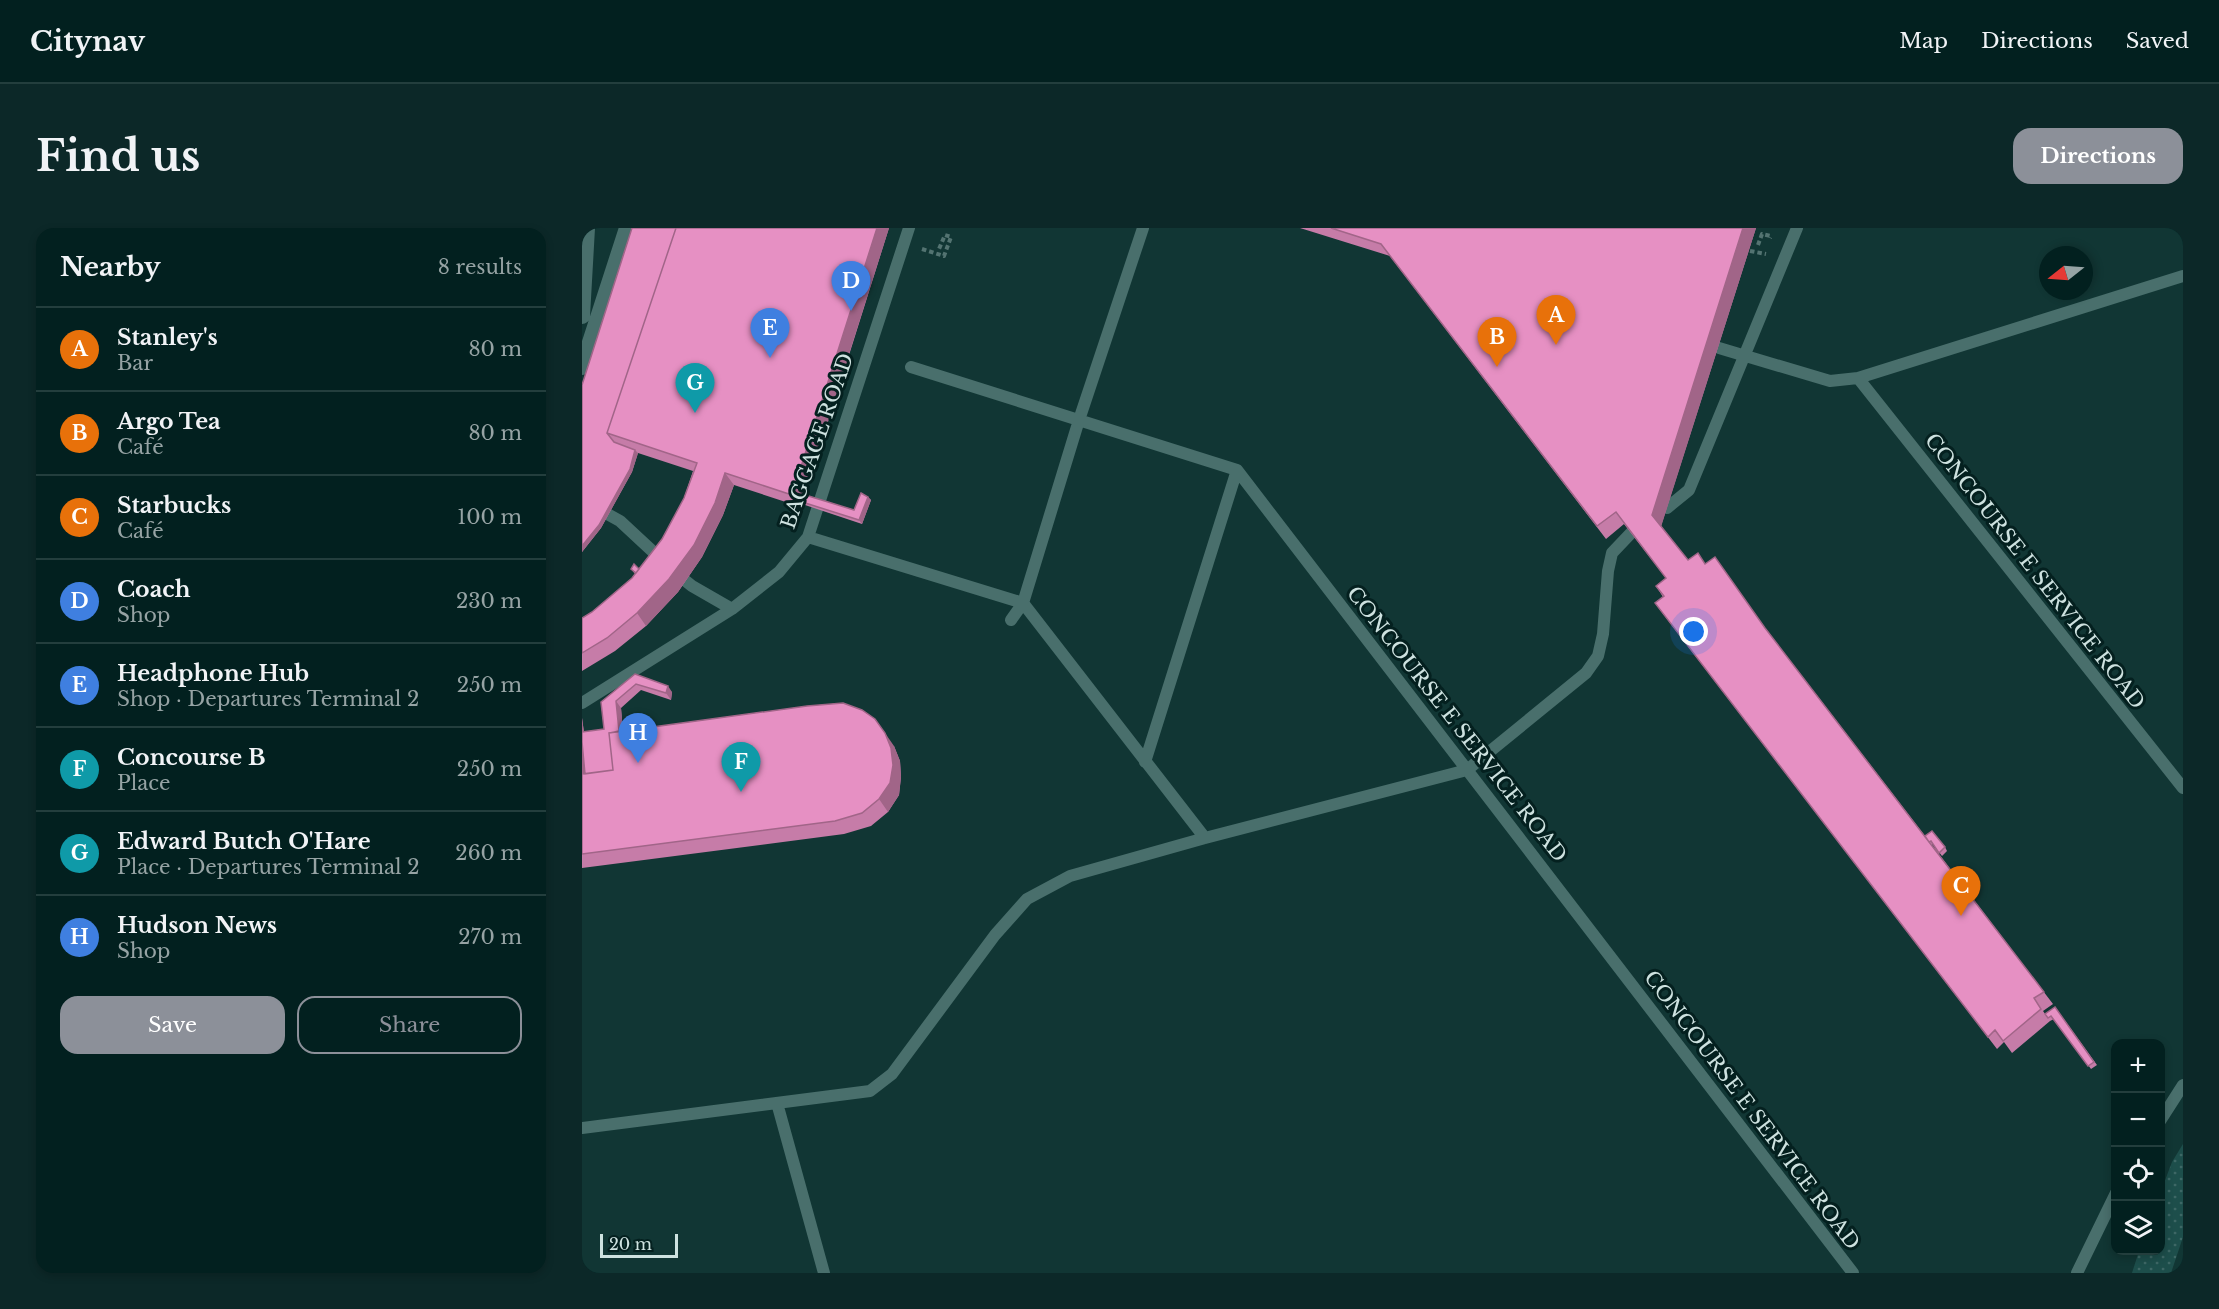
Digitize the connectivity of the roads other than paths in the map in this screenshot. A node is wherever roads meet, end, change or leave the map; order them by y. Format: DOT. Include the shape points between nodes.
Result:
graph roads {
  1 [pos="587,228"];
  2 [pos="627,228"];
  3 [pos="909,228"];
  4 [pos="1143,228"];
  5 [pos="1797,228"];
  6 [pos="2183,276"];
  7 [pos="582,316"];
  8 [pos="1719,348"];
  9 [pos="1744,356"];
  10 [pos="582,367"];
  11 [pos="911,367"];
  12 [pos="1858,378"];
  13 [pos="1079,420"];
  14 [pos="1237,470"];
  15 [pos="582,500"];
  16 [pos="1667,508"];
  17 [pos="1631,533"];
  18 [pos="808,537"];
  19 [pos="1023,603"];
  20 [pos="732,609"];
  21 [pos="1011,620"];
  22 [pos="582,703"];
  23 [pos="1145,762"];
  24 [pos="1467,770"];
  25 [pos="2183,788"];
  26 [pos="1204,838"];
  27 [pos="2183,1085"];
  28 [pos="777,1103"];
  29 [pos="2165,1113"];
  30 [pos="582,1128"];
  31 [pos="2111,1201"];
  32 [pos="824,1273"];
  33 [pos="1853,1273"];
  34 [pos="2077,1273"];
  1 -- 7 [label="street"];
  2 -- 10 [label="street"];
  3 -- 18 [label="lane, BAGGAGE ROAD"];
  4 -- 13 [label="lane"];
  5 -- 9 [label="lane"];
  6 -- 12 [label="lane"];
  8 -- 9 [label="lane"];
  9 -- 12 [label="lane" via="1830,381"];
  9 -- 16 [label="lane" via="1689,490"];
  11 -- 13 [label="lane"];
  12 -- 25 [label="lane, CONCOURSE E SERVICE ROAD"];
  13 -- 14 [label="lane"];
  13 -- 19 [label="lane"];
  14 -- 23 [label="lane"];
  14 -- 24 [label="lane, CONCOURSE E SERVICE ROAD"];
  15 -- 20 [label="lane" via="620,521 676,574"];
  17 -- 24 [label="lane" via="1612,553 1598,656 1586,673"];
  18 -- 19 [label="lane"];
  18 -- 20 [label="lane, BAGGAGE ROAD" via="779,572"];
  19 -- 21 [label="lane"];
  19 -- 23 [label="lane"];
  20 -- 22 [label="lane, BAGGAGE ROAD"];
  23 -- 26 [label="lane"];
  24 -- 26 [label="lane"];
  24 -- 33 [label="lane, CONCOURSE E SERVICE ROAD"];
  26 -- 28 [label="lane" via="1070,876 1028,899 995,935 892,1074 870,1090"];
  27 -- 29 [label="lane"];
  28 -- 30 [label="lane"];
  28 -- 32 [label="lane"];
  31 -- 34 [label="lane"];
}
